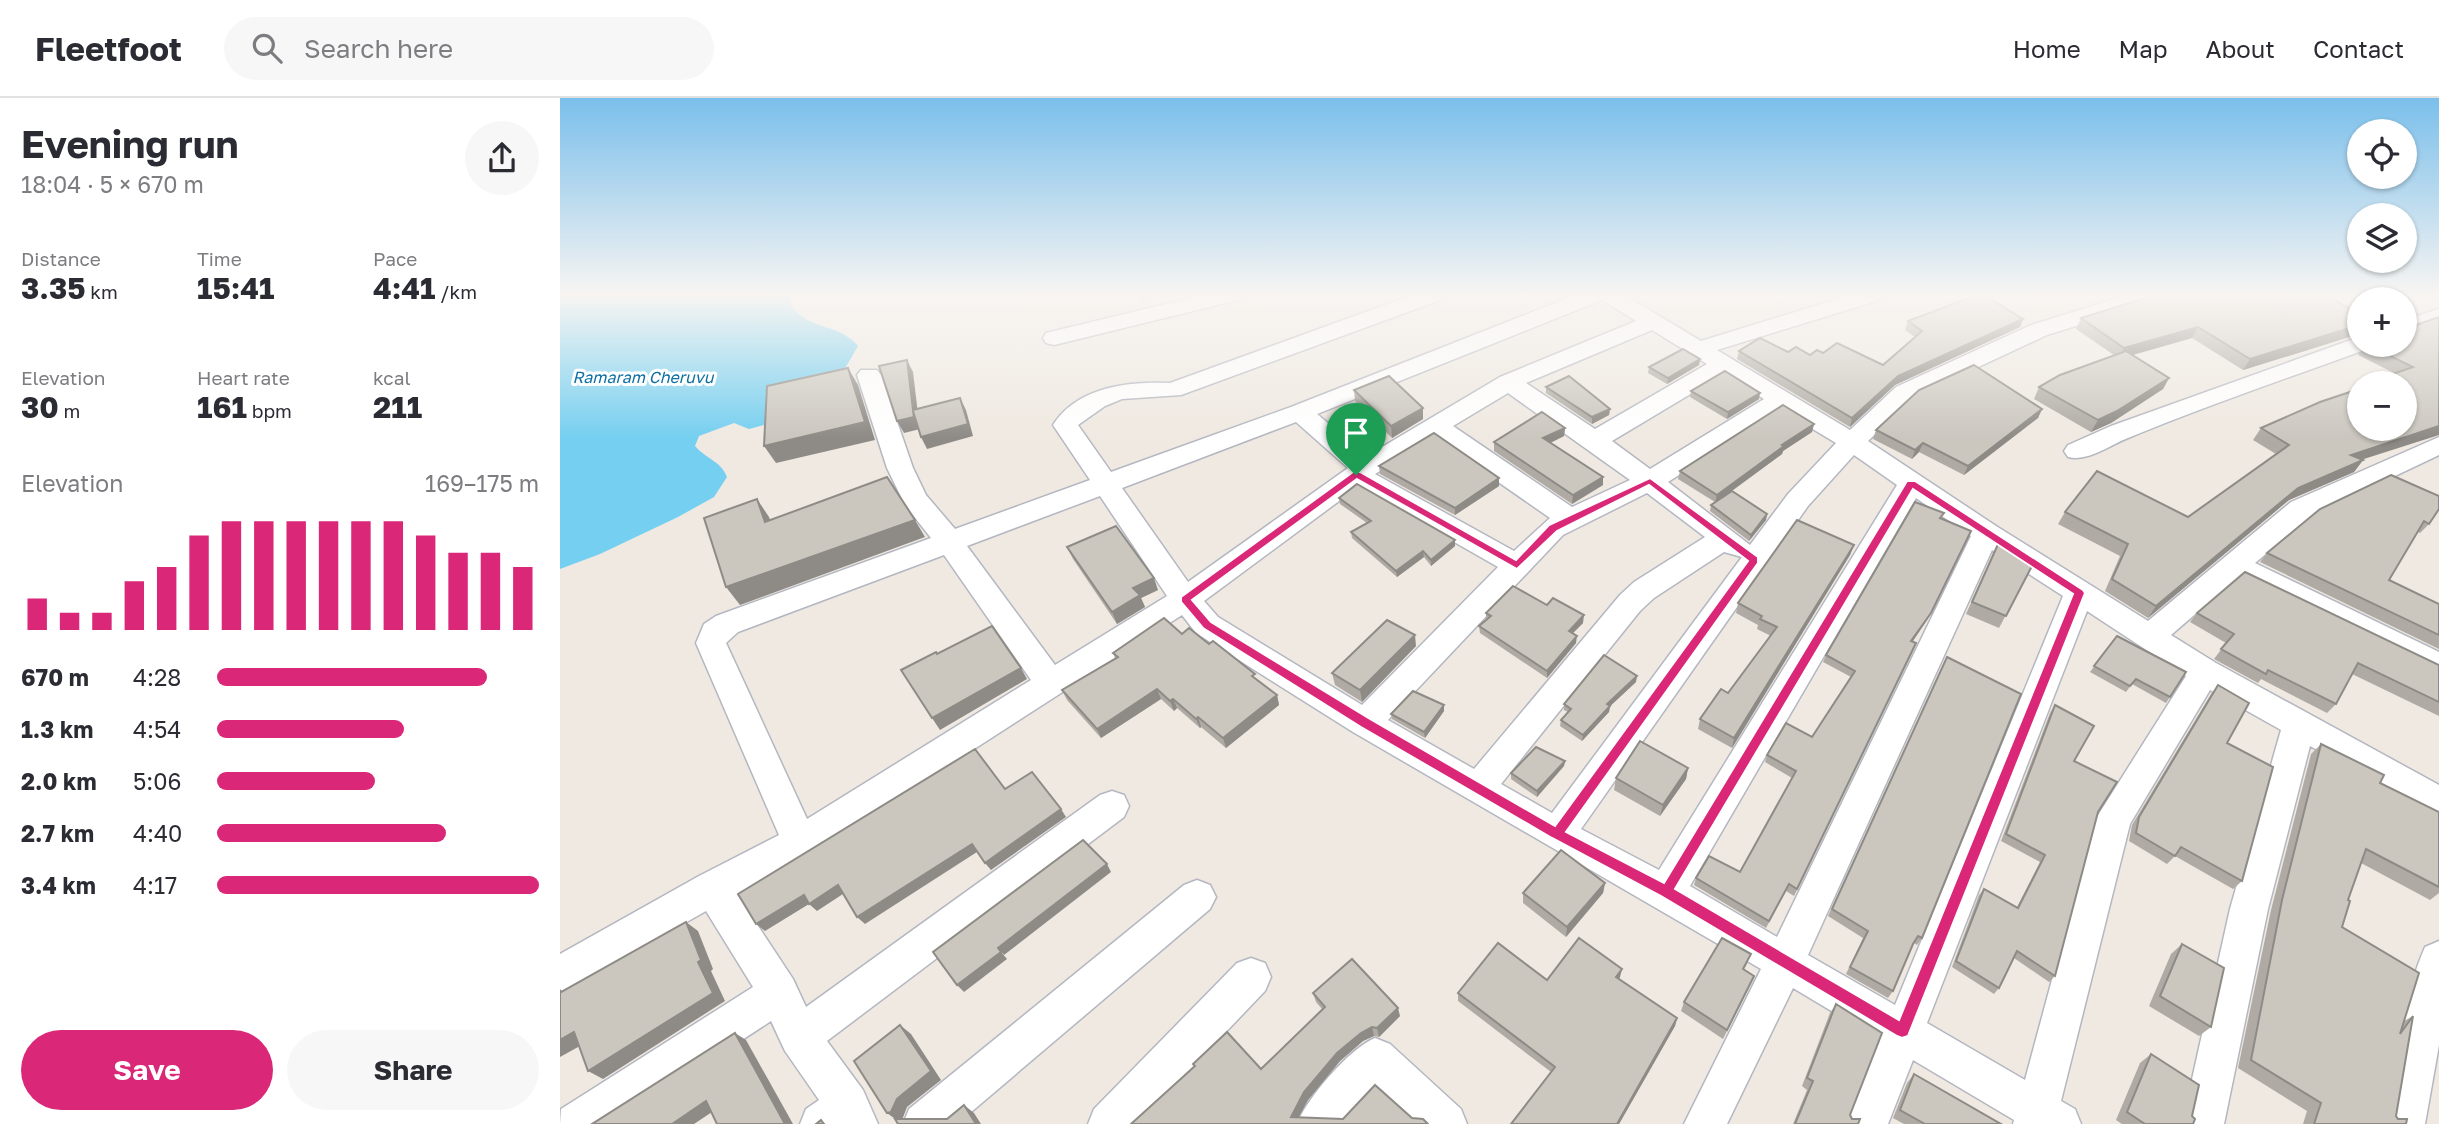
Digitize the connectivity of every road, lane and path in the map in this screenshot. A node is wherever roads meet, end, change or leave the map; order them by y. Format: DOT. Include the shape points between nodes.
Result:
graph roads {
  1 [pos="1304,342"];
  2 [pos="1476,342"];
  3 [pos="1604,342"];
  4 [pos="1686,342"];
  5 [pos="1721,342"];
  6 [pos="2013,342"];
  7 [pos="2347,348"];
  8 [pos="1698,349"];
  9 [pos="1723,365"];
  10 [pos="869,375"];
  11 [pos="1508,382"];
  12 [pos="1781,399"];
  13 [pos="1300,412"];
  14 [pos="1435,426"];
  15 [pos="1594,440"];
  16 [pos="1852,442"];
  17 [pos="2439,445"];
  18 [pos="2077,451"];
  19 [pos="1361,472"];
  20 [pos="1650,481"];
  21 [pos="1103,483"];
  22 [pos="1911,483"];
  23 [pos="1570,519"];
  24 [pos="1986,533"];
  25 [pos="1724,538"];
  26 [pos="948,540"];
  27 [pos="1754,560"];
  28 [pos="1517,565"];
  29 [pos="2235,565"];
  30 [pos="2079,593"];
  31 [pos="1185,600"];
  32 [pos="2150,636"];
  33 [pos="2439,666"];
  34 [pos="2205,672"];
  35 [pos="1050,682"];
  36 [pos="1365,723"];
  37 [pos="2299,724"];
  38 [pos="1478,788"];
  39 [pos="2439,802"];
  40 [pos="1112,806"];
  41 [pos="1557,834"];
  42 [pos="800,842"];
  43 [pos="712,888"];
  44 [pos="1666,892"];
  45 [pos="1197,897"];
  46 [pos="2439,960"];
  47 [pos="1785,962"];
  48 [pos="560,975"];
  49 [pos="1251,976"];
  50 [pos="779,993"];
  51 [pos="1902,1031"];
  52 [pos="799,1037"];
  53 [pos="842,1118"];
  54 [pos="2044,1120"];
  55 [pos="576,1124"];
  56 [pos="924,1124"];
  57 [pos="1109,1124"];
  58 [pos="1318,1124"];
  59 [pos="1446,1124"];
  60 [pos="1705,1124"];
  61 [pos="1867,1124"];
  62 [pos="2203,1124"];
  63 [pos="2404,1124"];
  1 -- 21 [label="street" via="1172,390 1139,388 1098,399 1068,419 1065,425"];
  2 -- 13 [label="street"];
  3 -- 11 [label="street"];
  4 -- 8 [label="street"];
  5 -- 8 [label="street"];
  6 -- 16 [label="street" via="1905,392"];
  7 -- 18 [label="street"];
  8 -- 9 [label="street"];
  9 -- 12 [label="street"];
  9 -- 15 [label="street"];
  10 -- 26 [label="street" via="900,468 915,499"];
  11 -- 14 [label="street"];
  11 -- 15 [label="street"];
  12 -- 16 [label="street"];
  12 -- 20 [label="street"];
  13 -- 19 [label="street"];
  13 -- 21 [label="street"];
  14 -- 19 [label="street"];
  14 -- 23 [label="street"];
  15 -- 20 [label="street"];
  16 -- 22 [label="street"];
  16 -- 27 [label="street" via="1798,500"];
  17 -- 29 [label="street" via="2301,509"];
  19 -- 28 [label="street"];
  19 -- 31 [label="street"];
  20 -- 23 [label="street"];
  20 -- 25 [label="street"];
  21 -- 26 [label="street"];
  21 -- 31 [label="street"];
  22 -- 24 [label="street"];
  22 -- 44 [label="street"];
  23 -- 28 [label="street" via="1553,528"];
  24 -- 30 [label="street"];
  24 -- 47 [label="street"];
  25 -- 27 [label="street"];
  25 -- 38 [label="street" via="1630,603"];
  26 -- 35 [label="street"];
  26 -- 42 [label="street" via="715,632 711,643"];
  27 -- 41 [label="street"];
  28 -- 36 [label="street"];
  29 -- 32 [label="street"];
  29 -- 33 [label="street"];
  30 -- 32 [label="street"];
  30 -- 51 [label="street"];
  31 -- 35 [label="street"];
  31 -- 36 [label="street" via="1207,625"];
  32 -- 34 [label="street"];
  34 -- 37 [label="street"];
  34 -- 54 [label="street" via="2113,820"];
  35 -- 42 [label="street"];
  36 -- 38 [label="street"];
  37 -- 39 [label="street"];
  37 -- 62 [label="street" via="2249,909"];
  38 -- 41 [label="street"];
  40 -- 52 [label="street"];
  41 -- 44 [label="street"];
  42 -- 43 [label="street"];
  43 -- 48 [label="street"];
  43 -- 50 [label="street"];
  44 -- 47 [label="street"];
  45 -- 56 [label="street"];
  46 -- 63 [label="street"];
  47 -- 51 [label="street"];
  47 -- 60 [label="street"];
  49 -- 57 [label="street"];
  50 -- 52 [label="street"];
  50 -- 55 [label="street"];
  51 -- 54 [label="street"];
  51 -- 61 [label="street"];
  52 -- 53 [label="street"];
  58 -- 59 [label="street" via="1375,1059"];
}
